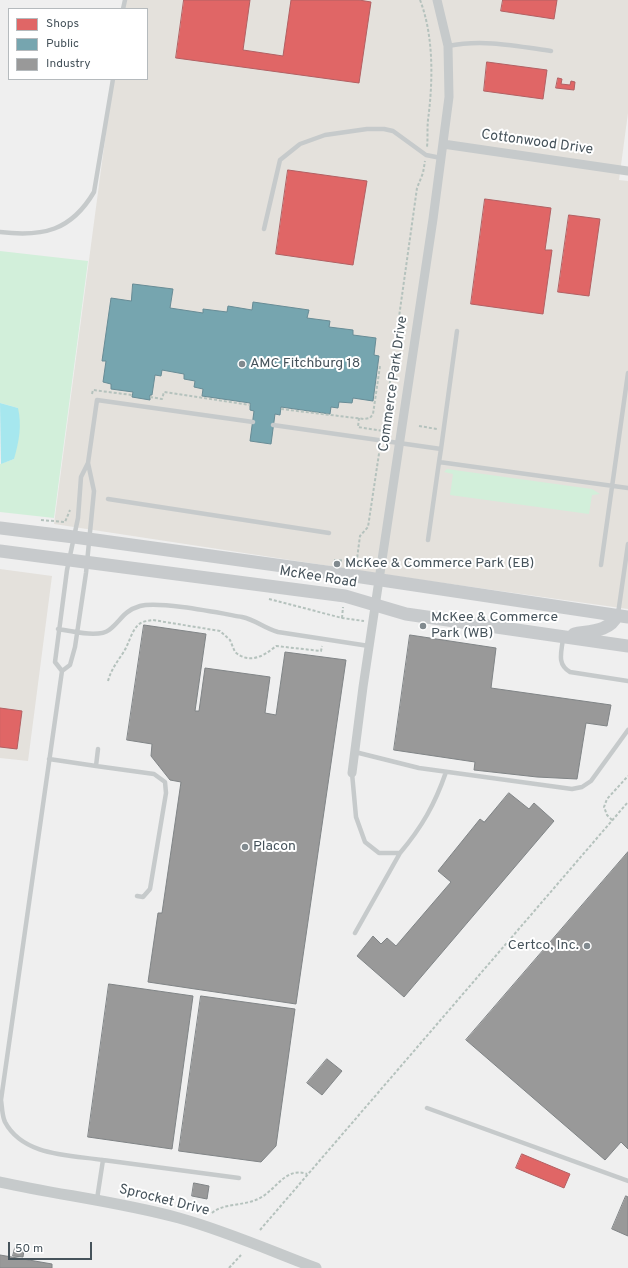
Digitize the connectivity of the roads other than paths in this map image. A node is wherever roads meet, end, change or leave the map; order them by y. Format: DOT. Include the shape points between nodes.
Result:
graph roads {
  1 [pos="437,0"];
  2 [pos="448,46"];
  3 [pos="551,51"];
  4 [pos="113,80"];
  5 [pos="443,144"];
  6 [pos="441,158"];
  7 [pos="628,170"];
  8 [pos="264,229"];
  9 [pos="0,232"];
  10 [pos="457,331"];
  11 [pos="628,373"];
  12 [pos="253,422"];
  13 [pos="273,425"];
  14 [pos="399,443"];
  15 [pos="441,449"];
  16 [pos="439,462"];
  17 [pos="88,463"];
  18 [pos="612,486"];
  19 [pos="628,488"];
  20 [pos="108,499"];
  21 [pos="0,528"];
  22 [pos="329,533"];
  23 [pos="74,536"];
  24 [pos="89,539"];
  25 [pos="428,540"];
  26 [pos="628,544"];
  27 [pos="0,551"];
  28 [pos="70,559"];
  29 [pos="87,561"];
  30 [pos="601,565"];
  31 [pos="626,575"];
  32 [pos="380,581"];
  33 [pos="376,606"];
  34 [pos="623,616"];
  35 [pos="58,629"];
  36 [pos="78,632"];
  37 [pos="563,636"];
  38 [pos="369,646"];
  39 [pos="628,646"];
  40 [pos="62,671"];
  41 [pos="628,681"];
  42 [pos="628,730"];
  43 [pos="98,749"];
  44 [pos="355,752"];
  45 [pos="49,759"];
  46 [pos="96,766"];
  47 [pos="446,772"];
  48 [pos="352,773"];
  49 [pos="400,853"];
  50 [pos="137,896"];
  51 [pos="355,933"];
  52 [pos="427,1108"];
  53 [pos="103,1160"];
  54 [pos="239,1178"];
  55 [pos="628,1181"];
  56 [pos="0,1182"];
  57 [pos="97,1201"];
  58 [pos="316,1268"];
  1 -- 2 [label="street, Commerce Park Drive"];
  2 -- 3 [label="lane" via="496,43"];
  2 -- 5 [label="street, Commerce Park Drive" via="449,97"];
  4 -- 9 [label="lane" via="94,192 80,212 68,223 52,230 21,235"];
  5 -- 6 [label="street, Commerce Park Drive"];
  5 -- 7 [label="street, Cottonwood Drive"];
  6 -- 8 [label="lane" via="426,156 393,131 384,129 325,135 300,144 280,160"];
  6 -- 14 [label="street, Commerce Park Drive"];
  10 -- 15 [label="lane"];
  11 -- 18 [label="lane"];
  12 -- 17 [label="lane" via="97,400"];
  13 -- 14 [label="lane"];
  14 -- 15 [label="lane"];
  14 -- 32 [label="street, Commerce Park Drive"];
  15 -- 16 [label="lane"];
  16 -- 18 [label="lane"];
  16 -- 25 [label="lane"];
  17 -- 23 [label="lane" via="81,477"];
  17 -- 24 [label="lane" via="94,491"];
  18 -- 19 [label="lane"];
  18 -- 30 [label="lane"];
  20 -- 22 [label="lane"];
  21 -- 23 [label="main road, McKee Road"];
  23 -- 24 [label="main road, McKee Road"];
  23 -- 28 [label="lane"];
  24 -- 29 [label="lane"];
  24 -- 32 [label="main road, McKee Road"];
  26 -- 31 [label="lane"];
  27 -- 28 [label="main road, McKee Road"];
  28 -- 29 [label="main road, McKee Road"];
  28 -- 35 [label="lane"];
  29 -- 33 [label="main road, McKee Road" via="344,596"];
  29 -- 36 [label="lane"];
  31 -- 34 [label="lane"];
  32 -- 33 [label="street, Commerce Park Drive"];
  32 -- 34 [label="main road, McKee Road"];
  33 -- 37 [label="main road, McKee Road" via="406,614"];
  33 -- 38 [label="street, Commerce Park Drive"];
  34 -- 37 [label="main road" via="603,628"];
  35 -- 36 [label="lane"];
  35 -- 40 [label="lane" via="55,662"];
  36 -- 38 [label="lane" via="101,634 109,631 129,610 150,605 247,618 265,628"];
  36 -- 40 [label="lane" via="70,665"];
  37 -- 39 [label="main road, McKee Road"];
  37 -- 41 [label="lane" via="560,660 563,668 570,672"];
  38 -- 44 [label="street, Commerce Park Drive"];
  40 -- 45 [label="lane"];
  42 -- 47 [label="lane" via="591,781 582,787 572,789"];
  43 -- 46 [label="lane"];
  44 -- 47 [label="lane"];
  44 -- 48 [label="street, Commerce Park Drive"];
  45 -- 46 [label="lane"];
  45 -- 53 [label="lane" via="1,1100 4,1121 17,1136 38,1150"];
  46 -- 50 [label="lane" via="154,774 165,782 166,793 150,889 142,897"];
  47 -- 49 [label="lane" via="437,797 419,830"];
  48 -- 49 [label="lane" via="356,817 365,842 379,853"];
  49 -- 51 [label="lane"];
  52 -- 55 [label="lane"];
  53 -- 54 [label="lane"];
  53 -- 57 [label="lane"];
  56 -- 57 [label="street, Sprocket Drive"];
  57 -- 58 [label="street, Sprocket Drive" via="149,1210 200,1224"];
}
